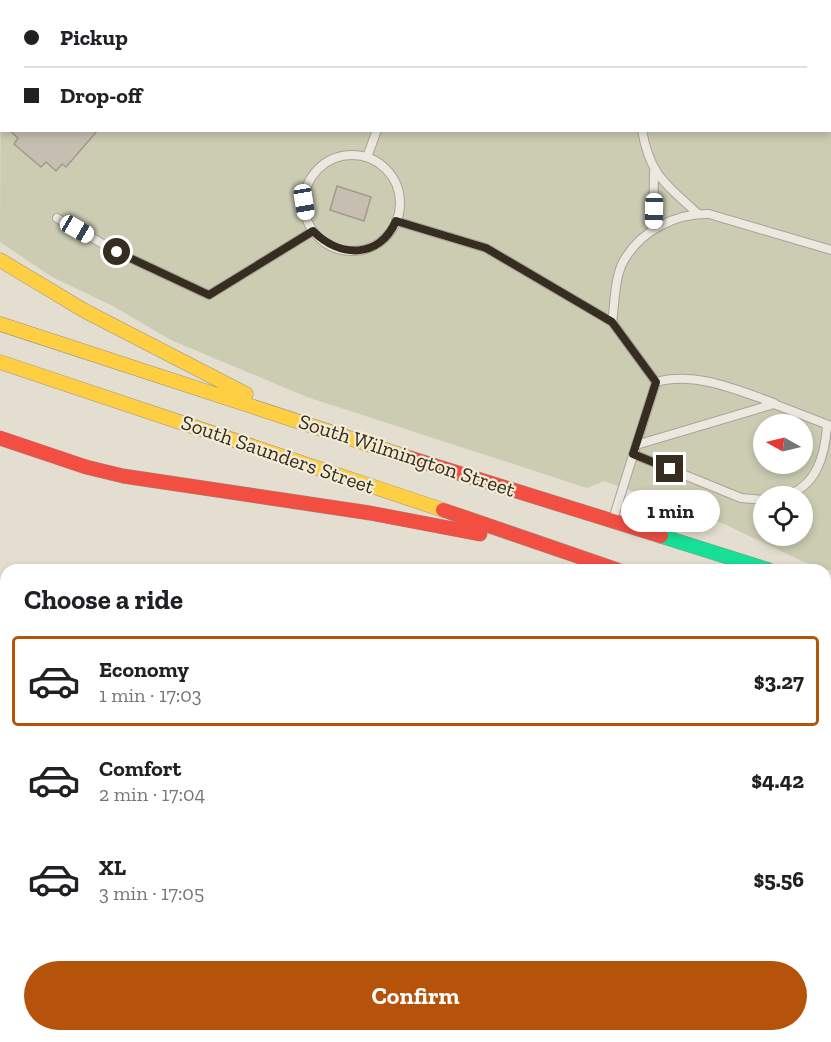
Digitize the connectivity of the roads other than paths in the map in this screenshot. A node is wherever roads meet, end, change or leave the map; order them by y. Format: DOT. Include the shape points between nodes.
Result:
graph roads {
  1 [pos="376,132"];
  2 [pos="642,132"];
  3 [pos="367,157"];
  4 [pos="654,172"];
  5 [pos="698,214"];
  6 [pos="57,218"];
  7 [pos="396,221"];
  8 [pos="653,230"];
  9 [pos="313,231"];
  10 [pos="831,250"];
  11 [pos="0,260"];
  12 [pos="612,322"];
  13 [pos="0,324"];
  14 [pos="0,362"];
  15 [pos="656,382"];
  16 [pos="774,404"];
  17 [pos="303,424"];
  18 [pos="829,425"];
  19 [pos="0,438"];
  20 [pos="635,450"];
  21 [pos="803,486"];
  22 [pos="753,499"];
  23 [pos="613,519"];
  24 [pos="555,549"];
  25 [pos="600,564"];
  26 [pos="751,564"];
  1 -- 3 [label="lane"];
  2 -- 4 [label="lane"];
  3 -- 7 [label="lane" via="387,169 396,183 400,198"];
  3 -- 9 [label="lane" via="341,155 314,173 304,202"];
  4 -- 5 [label="lane"];
  4 -- 8 [label="lane"];
  5 -- 8 [label="lane" via="676,218"];
  5 -- 10 [label="lane"];
  6 -- 9 [label="lane" via="117,252 209,295"];
  7 -- 9 [label="lane" via="382,241 353,251 324,242"];
  7 -- 12 [label="lane" via="486,248"];
  8 -- 12 [label="lane" via="623,262"];
  11 -- 17 [label="main road, South Wilmington Street" via="85,311"];
  12 -- 15 [label="lane"];
  13 -- 17 [label="main road, South Saunders Street"];
  14 -- 24 [label="main road, South Saunders Street"];
  15 -- 16 [label="lane" via="672,377 697,380"];
  15 -- 20 [label="lane"];
  16 -- 18 [label="lane"];
  16 -- 20 [label="lane"];
  17 -- 23 [label="main road, South Wilmington Street"];
  18 -- 21 [label="lane" via="820,465"];
  19 -- 24 [label="main road" via="123,476 370,513"];
  20 -- 22 [label="lane" via="741,498"];
  20 -- 23 [label="lane"];
  23 -- 26 [label="main road, South Wilmington Street"];
  24 -- 25 [label="main road"];
}
